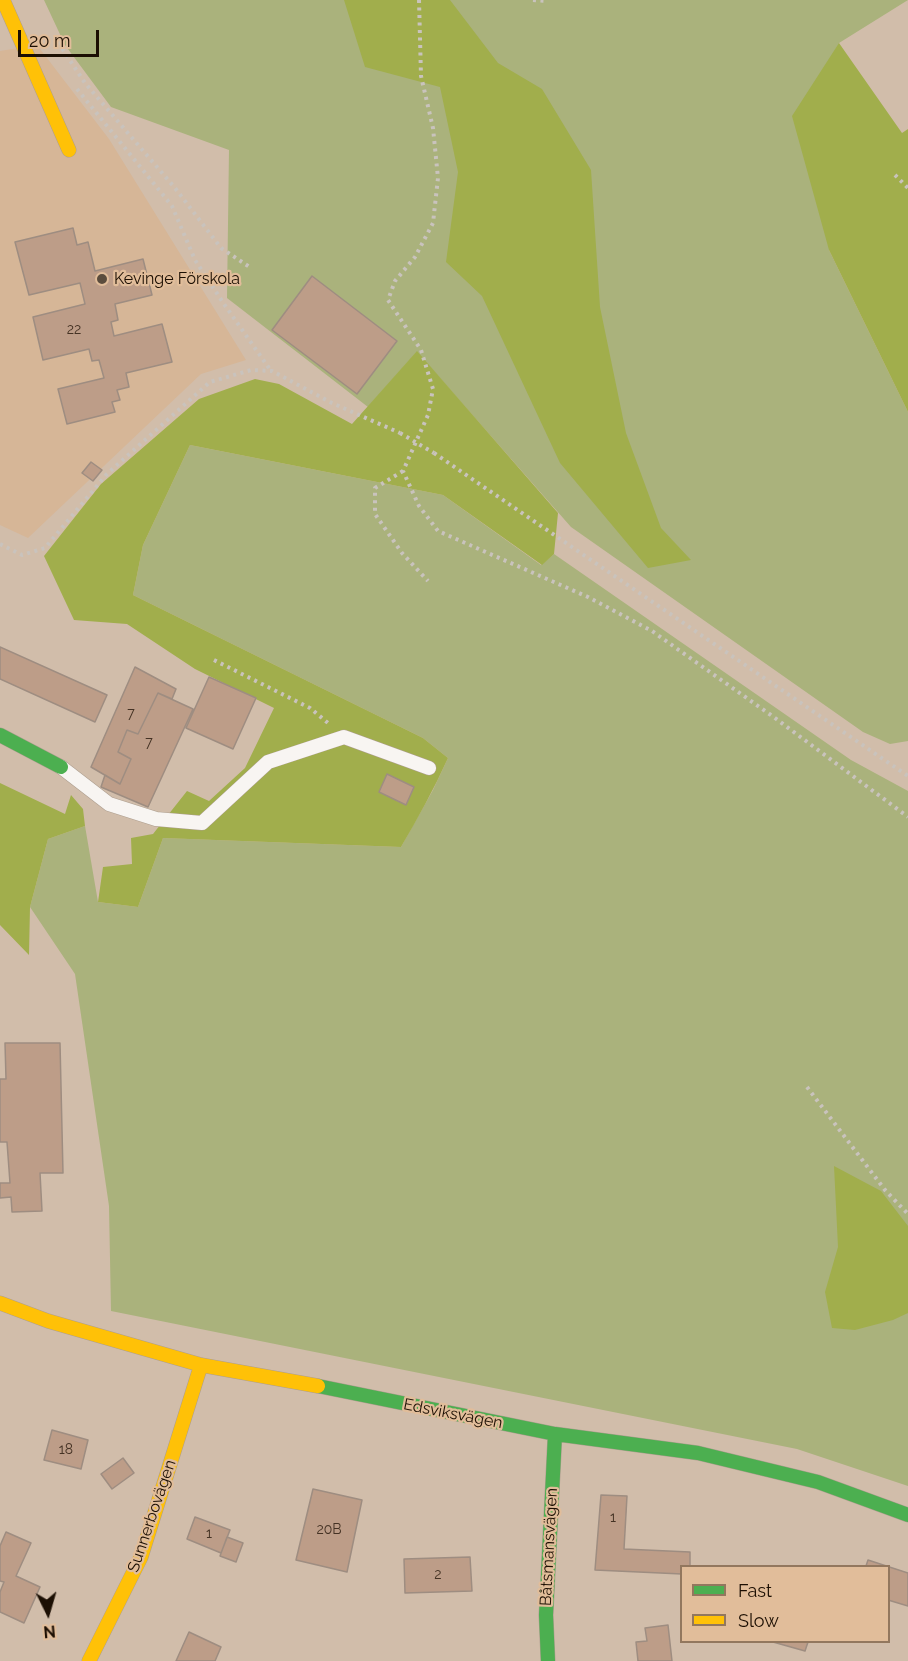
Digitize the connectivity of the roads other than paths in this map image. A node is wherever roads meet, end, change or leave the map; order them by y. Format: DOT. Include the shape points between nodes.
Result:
graph roads {
  1 [pos="3,0"];
  2 [pos="69,150"];
  3 [pos="0,735"];
  4 [pos="61,767"];
  5 [pos="429,768"];
  6 [pos="0,1303"];
  7 [pos="201,1365"];
  8 [pos="555,1434"];
  9 [pos="908,1515"];
  10 [pos="89,1661"];
  11 [pos="548,1661"];
  1 -- 2 [label="street"];
  3 -- 4 [label="street"];
  4 -- 5 [label="lane" via="109,804 156,819 202,823 268,762 344,737"];
  6 -- 7 [label="street, Edsviksvägen" via="48,1321"];
  7 -- 8 [label="street, Edsviksvägen"];
  7 -- 10 [label="street, Sunnerbovägen" via="141,1557"];
  8 -- 9 [label="street, Edsviksvägen" via="698,1453 818,1482"];
  8 -- 11 [label="street, Båtsmansvägen" via="546,1615"];
}
